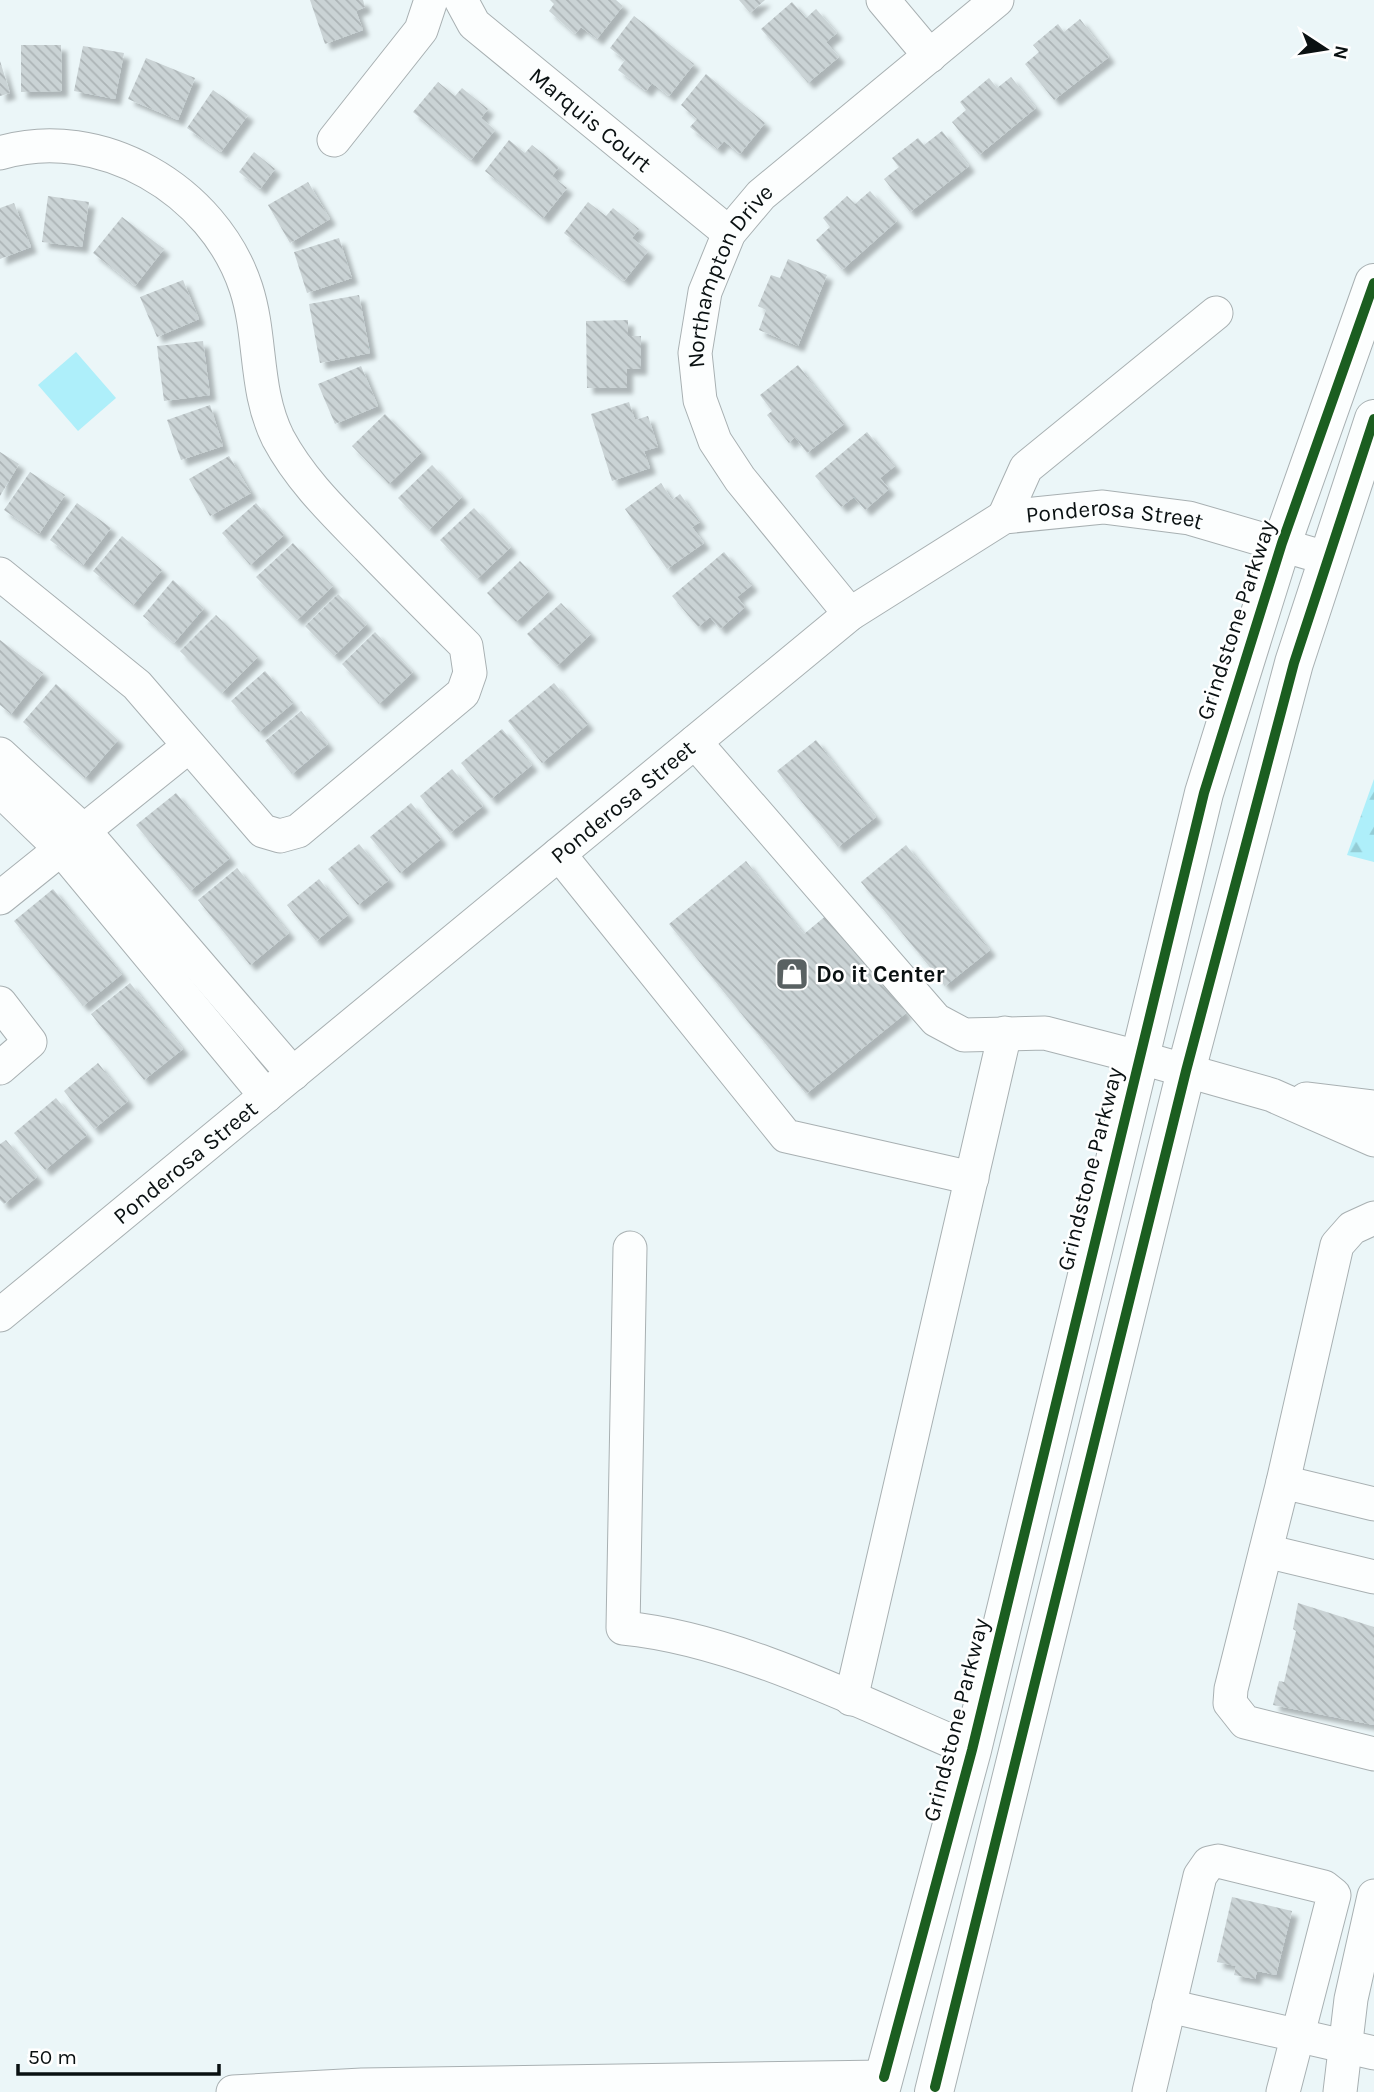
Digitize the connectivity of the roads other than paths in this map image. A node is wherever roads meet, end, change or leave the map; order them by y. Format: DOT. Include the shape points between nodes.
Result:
graph roads {
  1 [pos="430,0"];
  2 [pos="461,0"];
  3 [pos="883,0"];
  4 [pos="997,0"];
  5 [pos="930,56"];
  6 [pos="334,140"];
  7 [pos="0,153"];
  8 [pos="729,233"];
  9 [pos="1374,283"];
  10 [pos="1216,313"];
  11 [pos="1374,419"];
  12 [pos="1004,517"];
  13 [pos="1282,543"];
  14 [pos="1326,558"];
  15 [pos="0,574"];
  16 [pos="850,614"];
  17 [pos="695,742"];
  18 [pos="189,746"];
  19 [pos="0,754"];
  20 [pos="0,790"];
  21 [pos="74,841"];
  22 [pos="559,854"];
  23 [pos="0,898"];
  24 [pos="178,964"];
  25 [pos="0,1003"];
  26 [pos="1005,1033"];
  27 [pos="1138,1057"];
  28 [pos="0,1068"];
  29 [pos="1186,1071"];
  30 [pos="293,1074"];
  31 [pos="1272,1095"];
  32 [pos="266,1096"];
  33 [pos="1374,1107"];
  34 [pos="1374,1140"];
  35 [pos="972,1178"];
  36 [pos="1374,1218"];
  37 [pos="630,1248"];
  38 [pos="0,1315"];
  39 [pos="1283,1482"];
  40 [pos="1374,1504"];
  41 [pos="1266,1551"];
  42 [pos="1374,1577"];
  43 [pos="851,1699"];
  44 [pos="972,1750"];
  45 [pos="1374,1754"];
  46 [pos="939,1872"];
  47 [pos="1374,1896"];
  48 [pos="1365,1972"];
  49 [pos="1169,2006"];
  50 [pos="1299,2035"];
  51 [pos="1359,2050"];
  52 [pos="887,2087"];
  53 [pos="942,2090"];
  54 [pos="233,2092"];
  55 [pos="1149,2092"];
  56 [pos="1283,2092"];
  57 [pos="1340,2092"];
  1 -- 6 [label="street" via="421,30"];
  2 -- 8 [label="street, Marquis Court" via="474,24"];
  3 -- 5 [label="street"];
  4 -- 5 [label="street, Northampton Drive"];
  5 -- 8 [label="street, Northampton Drive" via="761,195"];
  7 -- 18 [label="street" via="21,147 82,148 119,158 163,181 197,207 223,241 246,287 261,393 278,437 310,488 466,646 470,673 463,693 298,831 280,836 263,831"];
  8 -- 16 [label="street, Northampton Drive" via="705,292 695,353 700,400 715,441 740,479"];
  9 -- 13 [label="main road, Grindstone Parkway"];
  10 -- 12 [label="street" via="1026,468"];
  11 -- 14 [label="main road"];
  12 -- 13 [label="street, Ponderosa Street" via="1103,507 1189,518"];
  12 -- 16 [label="street, Ponderosa Street"];
  13 -- 14 [label="street, Ponderosa Street"];
  13 -- 27 [label="main road, Grindstone Parkway" via="1203,793"];
  14 -- 29 [label="main road"];
  15 -- 18 [label="street" via="137,685"];
  16 -- 17 [label="street, Ponderosa Street"];
  17 -- 22 [label="street, Ponderosa Street"];
  17 -- 26 [label="street" via="936,1020 964,1035"];
  18 -- 21 [label="street"];
  19 -- 21 [label="street"];
  20 -- 21 [label="street"];
  21 -- 23 [label="street"];
  21 -- 24 [label="street"];
  22 -- 30 [label="street, Ponderosa Street"];
  22 -- 35 [label="street" via="786,1136"];
  24 -- 30 [label="street"];
  24 -- 32 [label="street"];
  25 -- 28 [label="street" via="30,1042"];
  26 -- 27 [label="street" via="1045,1033"];
  26 -- 35 [label="street"];
  27 -- 29 [label="street"];
  27 -- 44 [label="main road, Grindstone Parkway"];
  29 -- 31 [label="street"];
  29 -- 53 [label="main road"];
  30 -- 32 [label="street, Ponderosa Street"];
  31 -- 33 [label="street"];
  31 -- 34 [label="street"];
  32 -- 38 [label="street, Ponderosa Street"];
  35 -- 43 [label="street"];
  36 -- 39 [label="street" via="1352,1228 1338,1245"];
  37 -- 43 [label="street" via="623,1629 662,1632 769,1666"];
  39 -- 40 [label="street"];
  39 -- 41 [label="street"];
  41 -- 42 [label="street"];
  41 -- 45 [label="street" via="1230,1703 1245,1722"];
  43 -- 44 [label="street"];
  44 -- 46 [label="main road, Grindstone Parkway"];
  46 -- 52 [label="main road, Grindstone Parkway"];
  46 -- 53 [label="main road" via="946,1920 911,2073 916,2081"];
  47 -- 48 [label="street"];
  48 -- 51 [label="street"];
  49 -- 50 [label="street"];
  49 -- 50 [label="street" via="1200,1876 1218,1861 1324,1887 1334,1895"];
  49 -- 55 [label="street"];
  50 -- 51 [label="street"];
  50 -- 56 [label="street"];
  51 -- 57 [label="street"];
  52 -- 54 [label="street" via="362,2085"];
}
